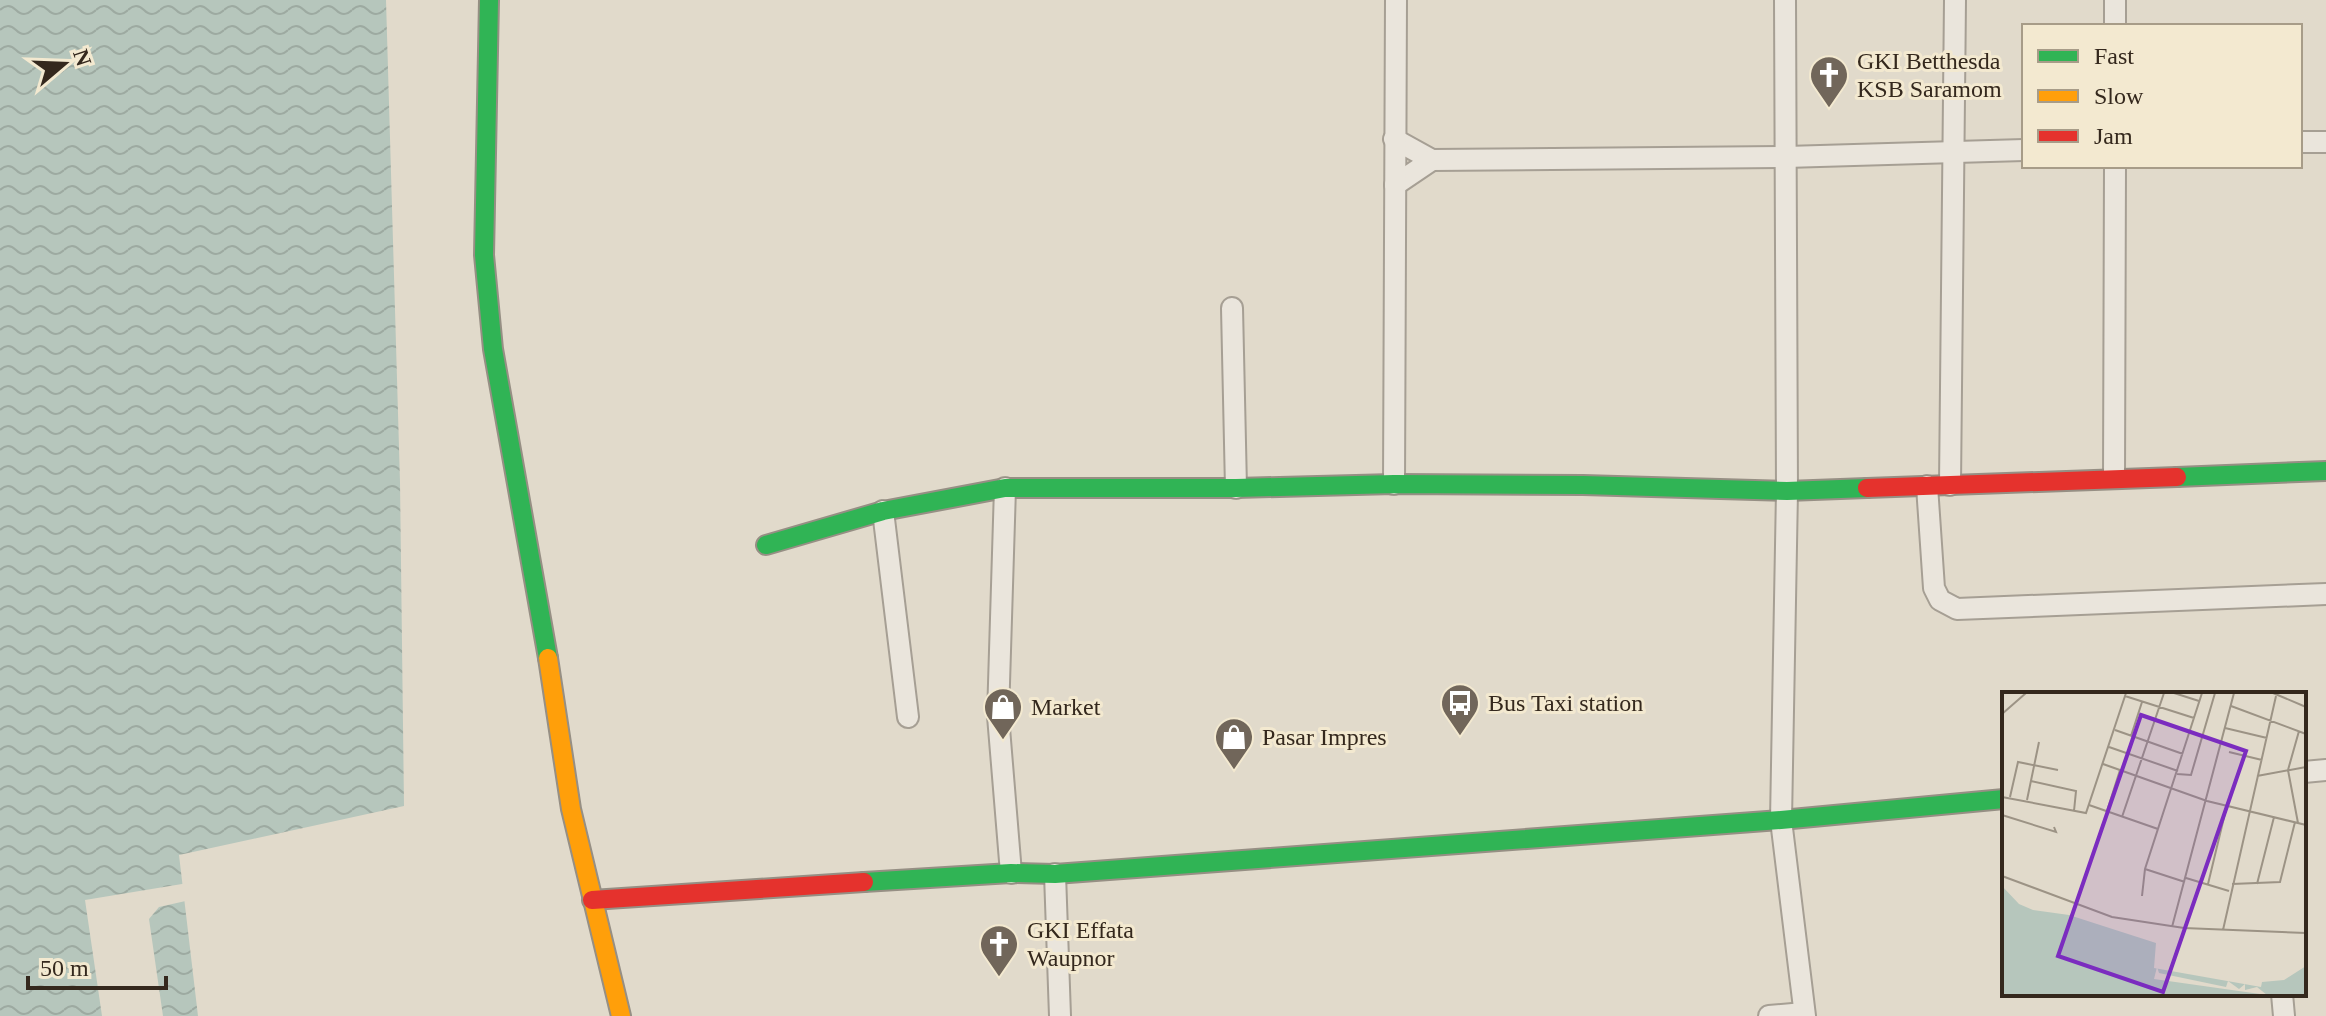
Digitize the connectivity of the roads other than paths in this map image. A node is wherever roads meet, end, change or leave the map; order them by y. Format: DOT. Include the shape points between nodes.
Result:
graph roads {
  1 [pos="489,0"];
  2 [pos="1396,0"];
  3 [pos="1785,0"];
  4 [pos="1955,0"];
  5 [pos="2115,0"];
  6 [pos="2115,24"];
  7 [pos="1394,139"];
  8 [pos="2302,142"];
  9 [pos="2326,142"];
  10 [pos="2022,150"];
  11 [pos="1954,154"];
  12 [pos="1786,157"];
  13 [pos="1432,160"];
  14 [pos="2115,168"];
  15 [pos="1395,185"];
  16 [pos="1232,308"];
  17 [pos="2326,471"];
  18 [pos="2114,478"];
  19 [pos="1394,484"];
  20 [pos="1950,485"];
  21 [pos="1927,486"];
  22 [pos="1005,488"];
  23 [pos="1236,488"];
  24 [pos="1787,491"];
  25 [pos="883,511"];
  26 [pos="766,545"];
  27 [pos="2326,594"];
  28 [pos="908,717"];
  29 [pos="2326,770"];
  30 [pos="2306,772"];
  31 [pos="2002,799"];
  32 [pos="1781,820"];
  33 [pos="1011,873"];
  34 [pos="1055,874"];
  35 [pos="592,900"];
  36 [pos="2282,996"];
  37 [pos="1804,1014"];
  38 [pos="621,1016"];
  39 [pos="1060,1016"];
  40 [pos="1769,1016"];
  41 [pos="2284,1016"];
  1 -- 35 [label="street" via="484,255 493,349 571,809"];
  2 -- 7 [label="street"];
  3 -- 12 [label="street"];
  4 -- 11 [label="street"];
  5 -- 6 [label="street"];
  7 -- 13 [label="street"];
  7 -- 15 [label="street"];
  8 -- 9 [label="street"];
  10 -- 11 [label="street"];
  11 -- 12 [label="street"];
  11 -- 20 [label="street"];
  12 -- 13 [label="street"];
  12 -- 24 [label="street"];
  13 -- 15 [label="street"];
  14 -- 18 [label="street"];
  15 -- 19 [label="street"];
  16 -- 23 [label="street"];
  17 -- 18 [label="street"];
  18 -- 20 [label="street"];
  19 -- 23 [label="street"];
  19 -- 24 [label="street"];
  20 -- 21 [label="street"];
  21 -- 24 [label="street"];
  21 -- 27 [label="street" via="1934,588 1940,600 1957,609"];
  22 -- 23 [label="street"];
  22 -- 25 [label="street"];
  22 -- 33 [label="street" via="998,716"];
  24 -- 32 [label="street"];
  25 -- 26 [label="street"];
  25 -- 28 [label="street"];
  29 -- 30 [label="street"];
  31 -- 32 [label="street"];
  32 -- 34 [label="street"];
  32 -- 37 [label="street"];
  33 -- 34 [label="street"];
  33 -- 35 [label="street"];
  34 -- 39 [label="street"];
  35 -- 38 [label="street"];
  36 -- 41 [label="street"];
  37 -- 40 [label="street"];
}
